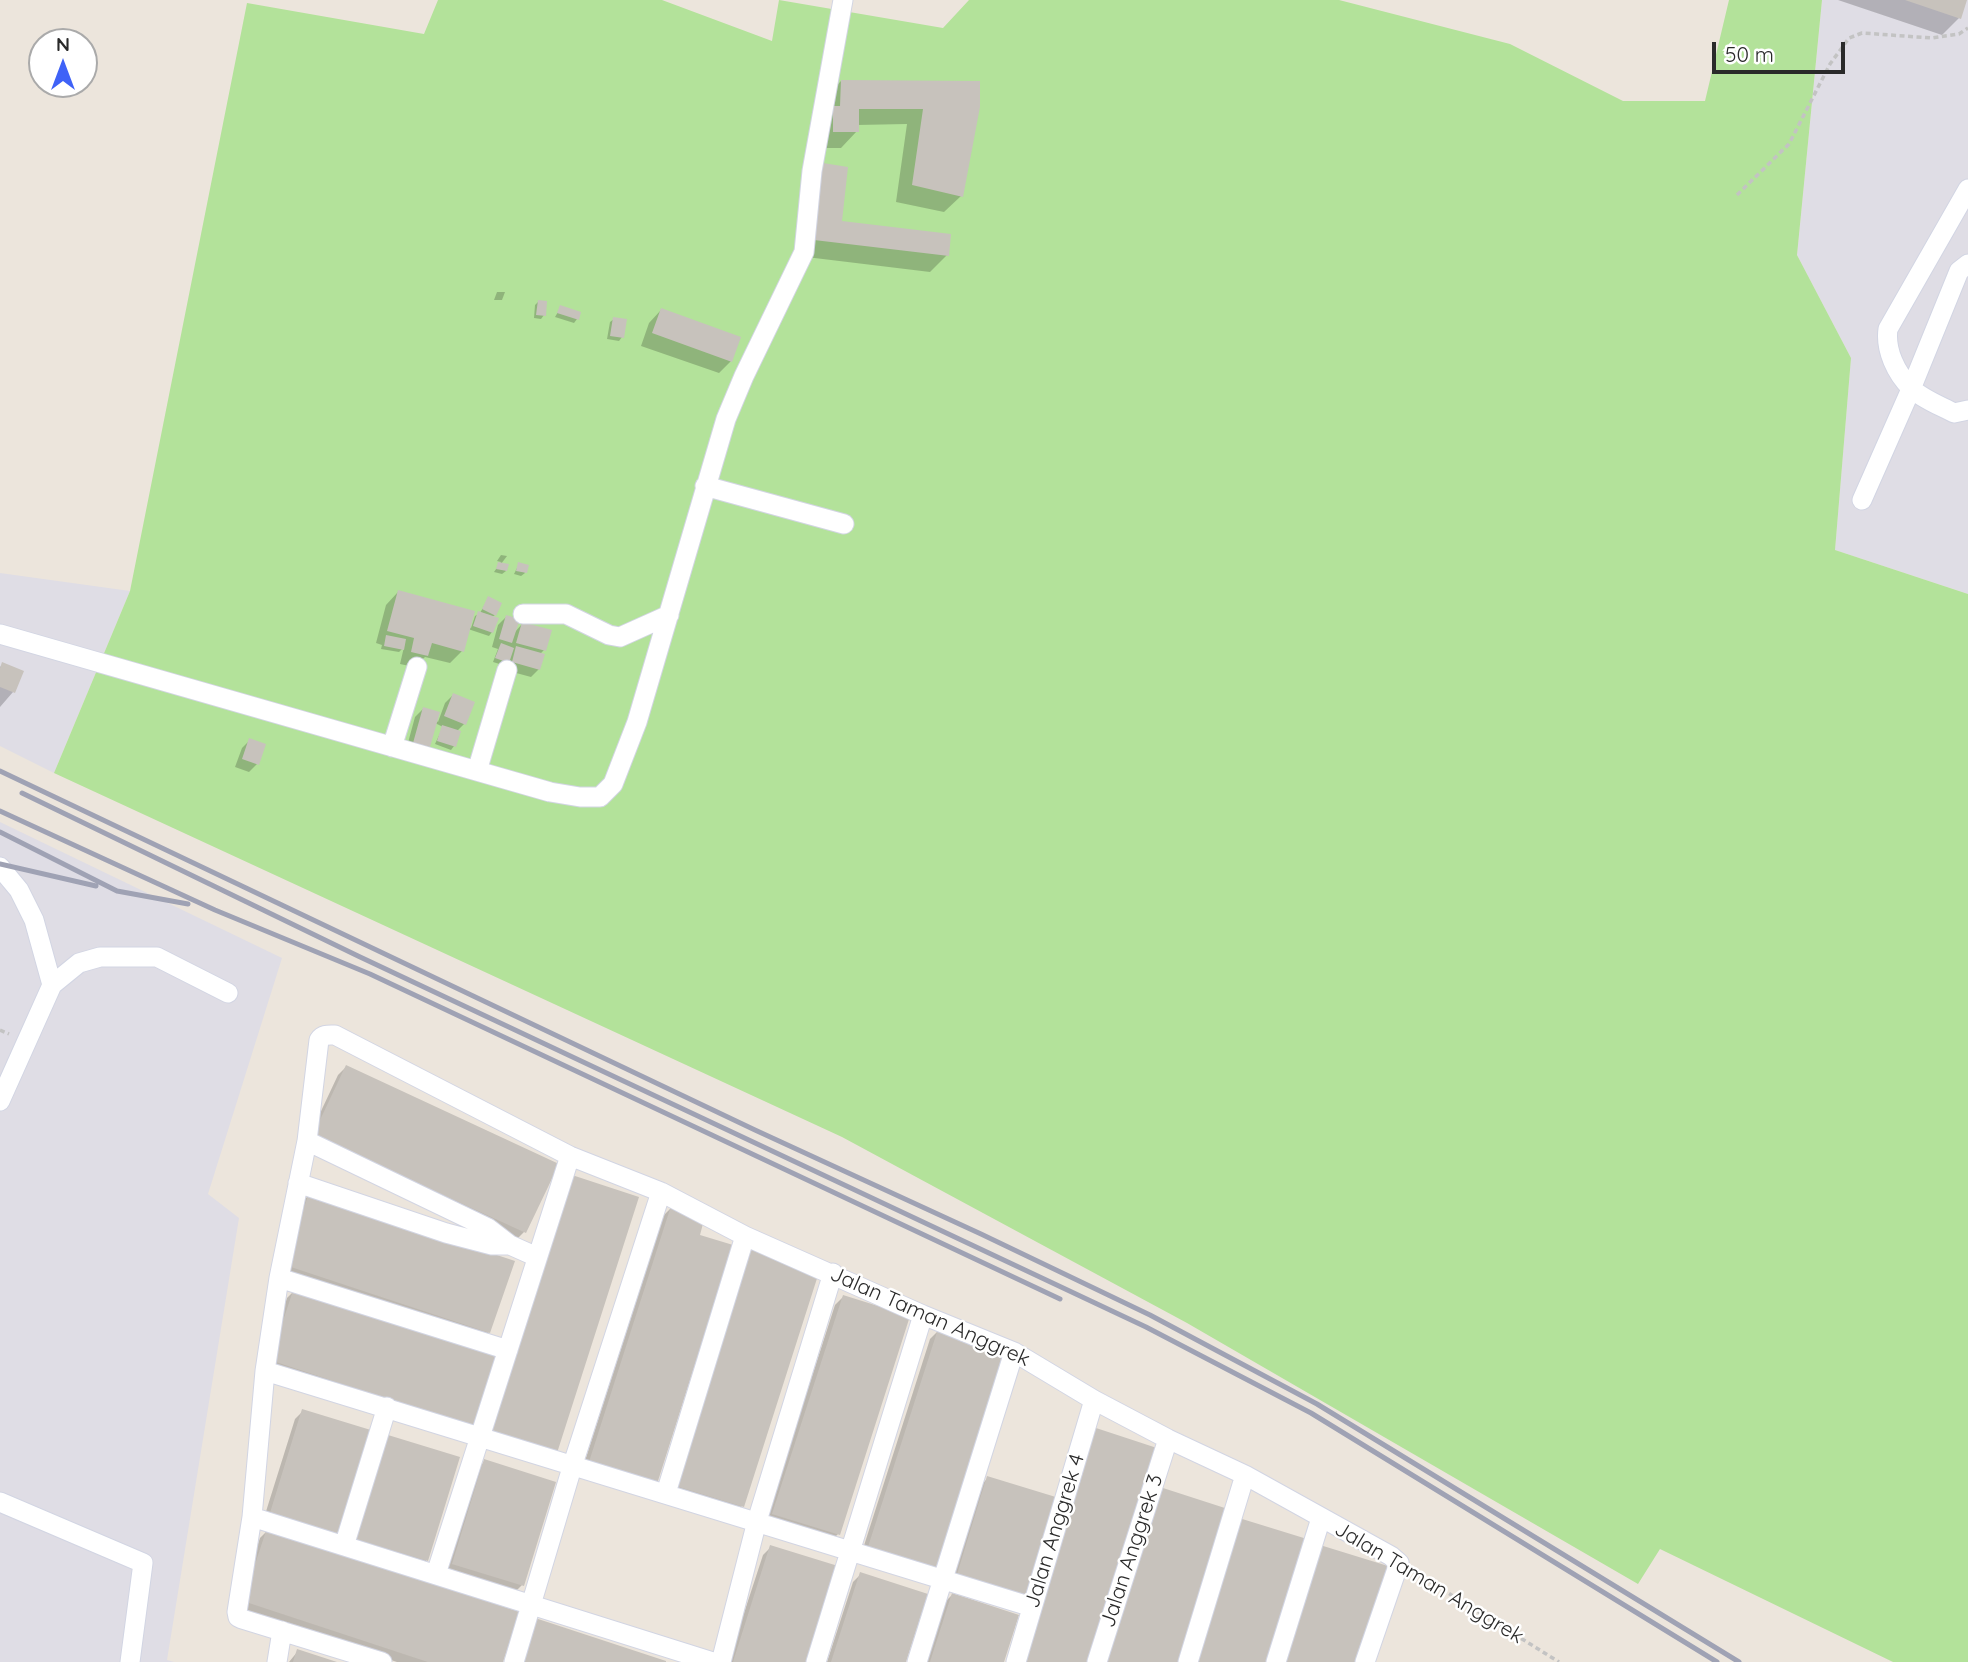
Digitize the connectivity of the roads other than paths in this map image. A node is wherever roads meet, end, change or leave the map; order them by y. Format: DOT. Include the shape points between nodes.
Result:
graph roads {
  1 [pos="843,0"];
  2 [pos="1968,189"];
  3 [pos="1968,264"];
  4 [pos="1911,389"];
  5 [pos="1968,410"];
  6 [pos="705,486"];
  7 [pos="1862,499"];
  8 [pos="844,524"];
  9 [pos="523,614"];
  10 [pos="669,615"];
  11 [pos="0,634"];
  12 [pos="417,667"];
  13 [pos="507,670"];
  14 [pos="392,747"];
  15 [pos="477,771"];
  16 [pos="0,867"];
  17 [pos="52,985"];
  18 [pos="228,993"];
  19 [pos="0,1101"];
  20 [pos="307,1141"];
  21 [pos="570,1156"];
  22 [pos="298,1183"];
  23 [pos="661,1192"];
  24 [pos="745,1236"];
  25 [pos="510,1245"];
  26 [pos="537,1257"];
  27 [pos="833,1273"];
  28 [pos="279,1278"];
  29 [pos="923,1315"];
  30 [pos="508,1350"];
  31 [pos="1014,1352"];
  32 [pos="265,1371"];
  33 [pos="1094,1400"];
  34 [pos="387,1407"];
  35 [pos="481,1435"];
  36 [pos="1168,1439"];
  37 [pos="573,1464"];
  38 [pos="1245,1475"];
  39 [pos="666,1493"];
  40 [pos="0,1502"];
  41 [pos="252,1517"];
  42 [pos="1321,1518"];
  43 [pos="757,1521"];
  44 [pos="344,1546"];
  45 [pos="850,1550"];
  46 [pos="436,1574"];
  47 [pos="942,1579"];
  48 [pos="531,1604"];
  49 [pos="1032,1607"];
  50 [pos="282,1631"];
  51 [pos="131,1662"];
  52 [pos="277,1662"];
  53 [pos="382,1662"];
  54 [pos="514,1662"];
  55 [pos="713,1662"];
  56 [pos="720,1662"];
  57 [pos="816,1662"];
  58 [pos="917,1662"];
  59 [pos="1016,1662"];
  60 [pos="1097,1662"];
  61 [pos="1188,1662"];
  62 [pos="1276,1662"];
  63 [pos="1365,1662"];
  1 -- 6 [label="street" via="812,171 804,252 739,387"];
  2 -- 4 [label="street" via="1888,329 1886,344"];
  3 -- 4 [label="street" via="1959,271"];
  4 -- 5 [label="street" via="1954,413"];
  4 -- 7 [label="street"];
  6 -- 8 [label="street"];
  6 -- 10 [label="street"];
  9 -- 10 [label="street" via="566,614 620,637"];
  10 -- 15 [label="street" via="637,722 610,789 600,797 580,797"];
  11 -- 14 [label="street"];
  12 -- 14 [label="street"];
  13 -- 15 [label="street"];
  14 -- 15 [label="street"];
  16 -- 17 [label="street" via="19,890 34,920"];
  17 -- 18 [label="street" via="79,963 100,957 157,957"];
  17 -- 19 [label="street"];
  20 -- 21 [label="street, Jalan Taman Anggrek" via="319,1040 335,1035"];
  20 -- 22 [label="street"];
  20 -- 25 [label="street" via="488,1228"];
  21 -- 23 [label="street, Jalan Taman Anggrek"];
  21 -- 26 [label="street"];
  22 -- 25 [label="street" via="446,1233"];
  22 -- 28 [label="street"];
  23 -- 24 [label="street, Jalan Taman Anggrek"];
  23 -- 37 [label="street"];
  24 -- 27 [label="street, Jalan Taman Anggrek"];
  24 -- 39 [label="street"];
  25 -- 26 [label="street"];
  26 -- 30 [label="street"];
  27 -- 29 [label="street, Jalan Taman Anggrek"];
  27 -- 43 [label="street"];
  28 -- 30 [label="street"];
  28 -- 32 [label="street"];
  29 -- 31 [label="street, Jalan Taman Anggrek"];
  29 -- 45 [label="street"];
  30 -- 35 [label="street"];
  31 -- 33 [label="street, Jalan Taman Anggrek"];
  31 -- 47 [label="street"];
  32 -- 34 [label="street"];
  32 -- 41 [label="street"];
  33 -- 36 [label="street, Jalan Taman Anggrek"];
  33 -- 49 [label="street, Jalan Anggrek 4"];
  34 -- 35 [label="street"];
  34 -- 44 [label="street"];
  35 -- 37 [label="street"];
  35 -- 46 [label="street"];
  36 -- 38 [label="street, Jalan Taman Anggrek"];
  36 -- 60 [label="street, Jalan Anggrek 3"];
  37 -- 39 [label="street"];
  37 -- 48 [label="street"];
  38 -- 42 [label="street, Jalan Taman Anggrek"];
  38 -- 61 [label="street"];
  39 -- 43 [label="street"];
  40 -- 51 [label="street" via="143,1563"];
  41 -- 44 [label="street"];
  41 -- 50 [label="street" via="238,1617"];
  42 -- 62 [label="street"];
  42 -- 63 [label="street, Jalan Taman Anggrek" via="1399,1563"];
  43 -- 45 [label="street"];
  43 -- 56 [label="street"];
  44 -- 46 [label="street"];
  45 -- 47 [label="street"];
  45 -- 57 [label="street"];
  46 -- 48 [label="street"];
  47 -- 49 [label="street"];
  47 -- 58 [label="street"];
  48 -- 54 [label="street"];
  48 -- 55 [label="street"];
  49 -- 59 [label="street, Jalan Anggrek 4"];
  50 -- 52 [label="street"];
  50 -- 53 [label="street"];
}
